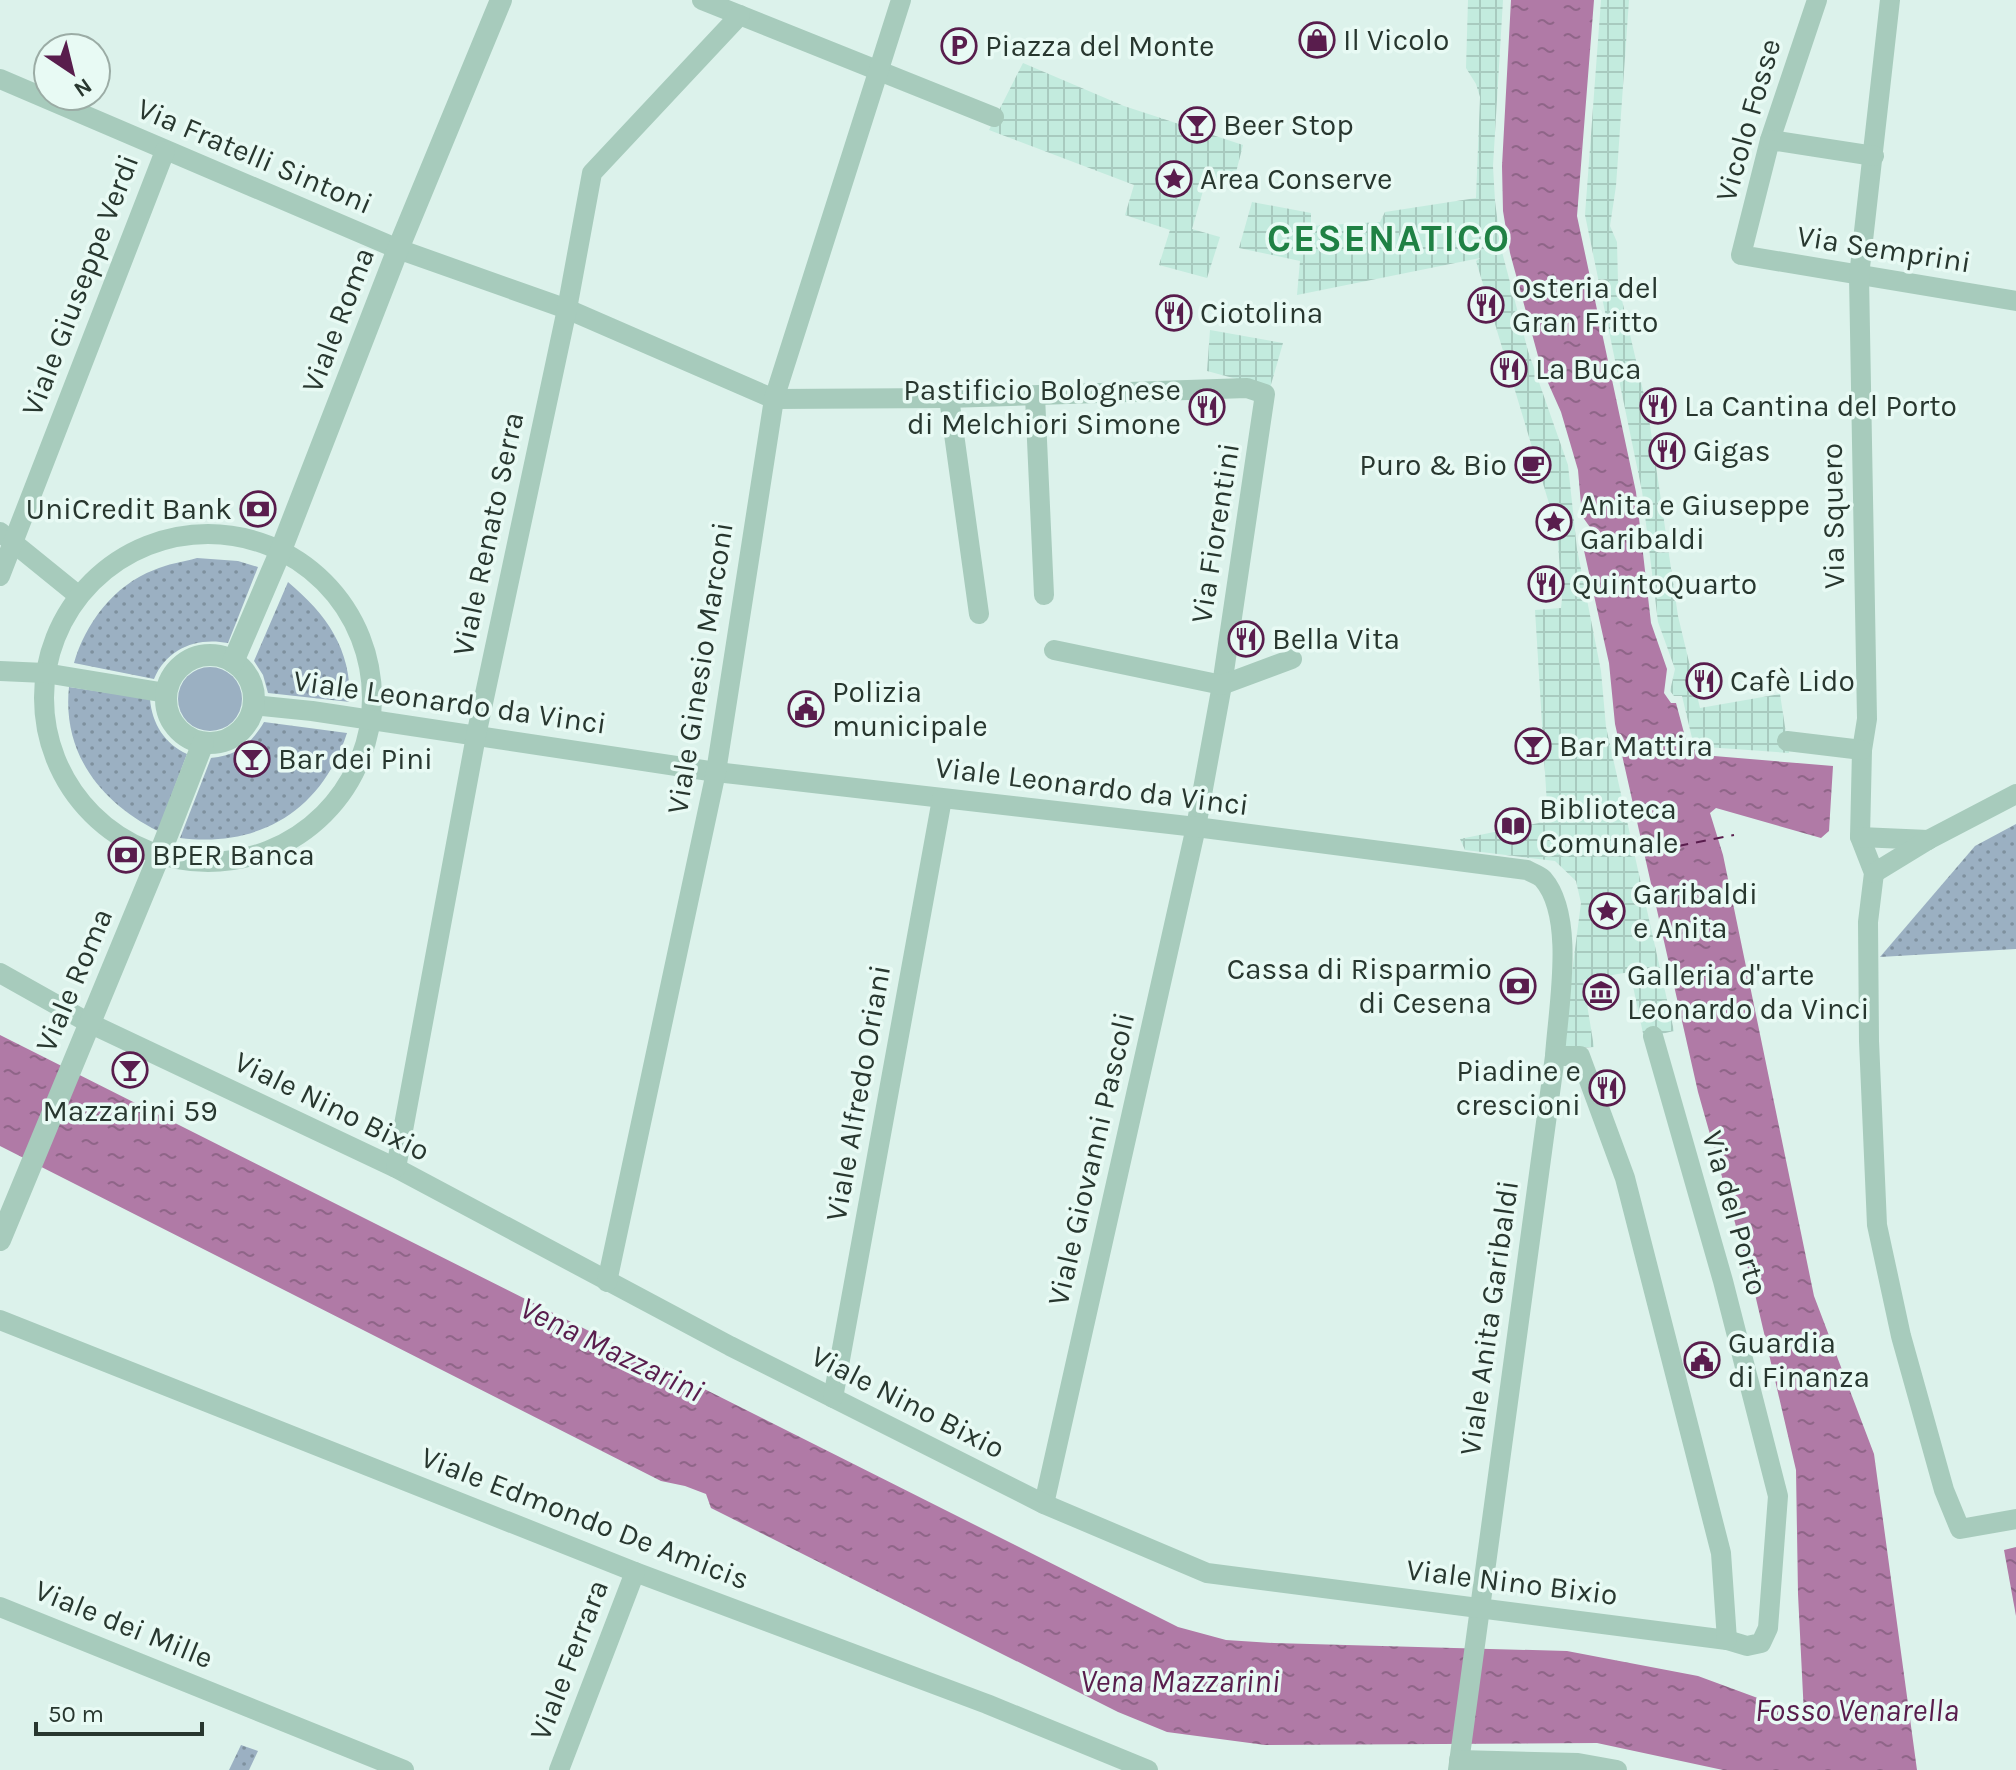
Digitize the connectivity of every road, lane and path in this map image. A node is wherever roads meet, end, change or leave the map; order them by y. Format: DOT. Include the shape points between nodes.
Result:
graph roads {
  1 [pos="501,0"];
  2 [pos="702,0"];
  3 [pos="901,0"];
  4 [pos="1890,0"];
  5 [pos="1816,1"];
  6 [pos="740,15"];
  7 [pos="879,72"];
  8 [pos="0,79"];
  9 [pos="994,117"];
  10 [pos="1770,140"];
  11 [pos="165,151"];
  12 [pos="1874,156"];
  13 [pos="398,249"];
  14 [pos="1741,255"];
  15 [pos="1859,276"];
  16 [pos="2016,301"];
  17 [pos="567,309"];
  18 [pos="1035,396"];
  19 [pos="949,398"];
  20 [pos="774,399"];
  21 [pos="6,538"];
  22 [pos="281,550"];
  23 [pos="0,576"];
  24 [pos="1044,595"];
  25 [pos="79,596"];
  26 [pos="979,614"];
  27 [pos="1054,650"];
  28 [pos="1292,659"];
  29 [pos="233,662"];
  30 [pos="0,671"];
  31 [pos="45,673"];
  32 [pos="1222,685"];
  33 [pos="166,693"];
  34 [pos="253,705"];
  35 [pos="372,721"];
  36 [pos="476,736"];
  37 [pos="1787,741"];
  38 [pos="203,743"];
  39 [pos="1862,750"];
  40 [pos="716,772"];
  41 [pos="2016,794"];
  42 [pos="942,799"];
  43 [pos="1196,827"];
  44 [pos="1860,837"];
  45 [pos="1928,840"];
  46 [pos="159,856"];
  47 [pos="1874,873"];
  48 [pos="1542,878"];
  49 [pos="0,973"];
  50 [pos="85,1033"];
  51 [pos="1653,1036"];
  52 [pos="1555,1056"];
  53 [pos="396,1168"];
  54 [pos="0,1240"];
  55 [pos="607,1282"];
  56 [pos="0,1320"];
  57 [pos="833,1398"];
  58 [pos="1044,1504"];
  59 [pos="2016,1519"];
  60 [pos="635,1572"];
  61 [pos="0,1607"];
  62 [pos="1480,1608"];
  63 [pos="1727,1640"];
  64 [pos="1761,1643"];
  65 [pos="1459,1765"];
  66 [pos="404,1770"];
  67 [pos="559,1770"];
  68 [pos="1148,1770"];
  69 [pos="1617,1770"];
  1 -- 13 [label="street, Viale Roma"];
  2 -- 6 [label="street"];
  3 -- 7 [label="street"];
  4 -- 12 [label="street, Via Squero"];
  5 -- 10 [label="street, Vicolo Fosse"];
  6 -- 7 [label="street"];
  6 -- 17 [label="street, Viale Renato Serra" via="592,173"];
  7 -- 9 [label="street"];
  7 -- 20 [label="street, Viale Ginesio Marconi"];
  8 -- 11 [label="street, Via Fratelli Sintoni"];
  10 -- 12 [label="street"];
  10 -- 14 [label="street, Vicolo Fosse"];
  11 -- 13 [label="street, Via Fratelli Sintoni"];
  11 -- 21 [label="street, Viale Giuseppe Verdi"];
  12 -- 15 [label="street, Via Squero"];
  13 -- 17 [label="street, Via Fratelli Sintoni"];
  13 -- 22 [label="street, Viale Roma"];
  14 -- 15 [label="street, Via Semprini"];
  15 -- 16 [label="street, Via Semprini"];
  15 -- 39 [label="street, Via Squero" via="1867,719"];
  17 -- 20 [label="street, Via Fratelli Sintoni"];
  17 -- 36 [label="street, Viale Renato Serra"];
  18 -- 19 [label="street"];
  18 -- 24 [label="street"];
  18 -- 32 [label="street, Via Fiorentini" via="1263,391"];
  19 -- 20 [label="street"];
  19 -- 26 [label="street"];
  20 -- 40 [label="street, Viale Ginesio Marconi"];
  21 -- 23 [label="street, Viale Giuseppe Verdi"];
  21 -- 25 [label="street"];
  22 -- 25 [label="street" via="219,534 179,536 118,561"];
  22 -- 29 [label="street, Viale Roma"];
  22 -- 35 [label="street" via="334,591 360,630 373,675"];
  25 -- 31 [label="street" via="57,633"];
  27 -- 32 [label="street"];
  28 -- 32 [label="street"];
  29 -- 33 [label="street" via="205,655 192,659 180,667"];
  29 -- 34 [label="street" via="250,681"];
  30 -- 31 [label="street"];
  31 -- 33 [label="street"];
  31 -- 46 [label="street" via="44,720 65,778 82,805 117,836"];
  32 -- 43 [label="street, Via Fiorentini"];
  33 -- 38 [label="street" via="170,719 179,731"];
  34 -- 35 [label="street, Viale Leonardo da Vinci"];
  34 -- 38 [label="street" via="236,735"];
  35 -- 36 [label="street, Viale Leonardo da Vinci"];
  35 -- 46 [label="street" via="361,760 341,796 313,825 279,848 240,860 199,863"];
  36 -- 40 [label="street, Viale Leonardo da Vinci"];
  36 -- 53 [label="street, Viale Renato Serra"];
  37 -- 39 [label="street"];
  38 -- 46 [label="street, Viale Roma"];
  39 -- 44 [label="street, Via Squero"];
  40 -- 42 [label="street, Viale Leonardo da Vinci"];
  40 -- 55 [label="street, Viale Ginesio Marconi"];
  41 -- 45 [label="street"];
  42 -- 43 [label="street, Viale Leonardo da Vinci"];
  42 -- 57 [label="street, Viale Alfredo Oriani"];
  43 -- 48 [label="street, Viale Leonardo da Vinci" via="1527,870"];
  43 -- 58 [label="street, Viale Giovanni Pascoli"];
  44 -- 45 [label="street"];
  44 -- 47 [label="street, Via Squero"];
  45 -- 47 [label="street"];
  46 -- 50 [label="street, Viale Roma"];
  47 -- 59 [label="street" via="1868,922 1869,1041 1877,1225 1901,1336 1960,1529"];
  48 -- 52 [label="street, Viale Anita Garibaldi" via="1558,906 1564,944"];
  49 -- 50 [label="street, Viale Nino Bixio"];
  50 -- 53 [label="street, Viale Nino Bixio"];
  50 -- 54 [label="street, Viale Roma"];
  51 -- 64 [label="street, Via del Porto" via="1778,1496 1771,1606"];
  52 -- 62 [label="street, Viale Anita Garibaldi"];
  52 -- 63 [label="street" via="1580,1056 1625,1178 1721,1553"];
  53 -- 55 [label="street, Viale Nino Bixio"];
  55 -- 57 [label="street, Viale Nino Bixio"];
  56 -- 60 [label="street, Viale Edmondo De Amicis"];
  57 -- 58 [label="street, Viale Nino Bixio"];
  58 -- 62 [label="street, Viale Nino Bixio" via="1207,1573"];
  60 -- 67 [label="street, Viale Ferrara"];
  60 -- 68 [label="street, Viale Edmondo De Amicis"];
  61 -- 66 [label="street, Viale dei Mille"];
  62 -- 63 [label="street, Viale Nino Bixio"];
  62 -- 65 [label="street, Viale Anita Garibaldi"];
  63 -- 64 [label="street, Viale Nino Bixio" via="1747,1646"];
  65 -- 69 [label="street" via="1578,1763"];
}
